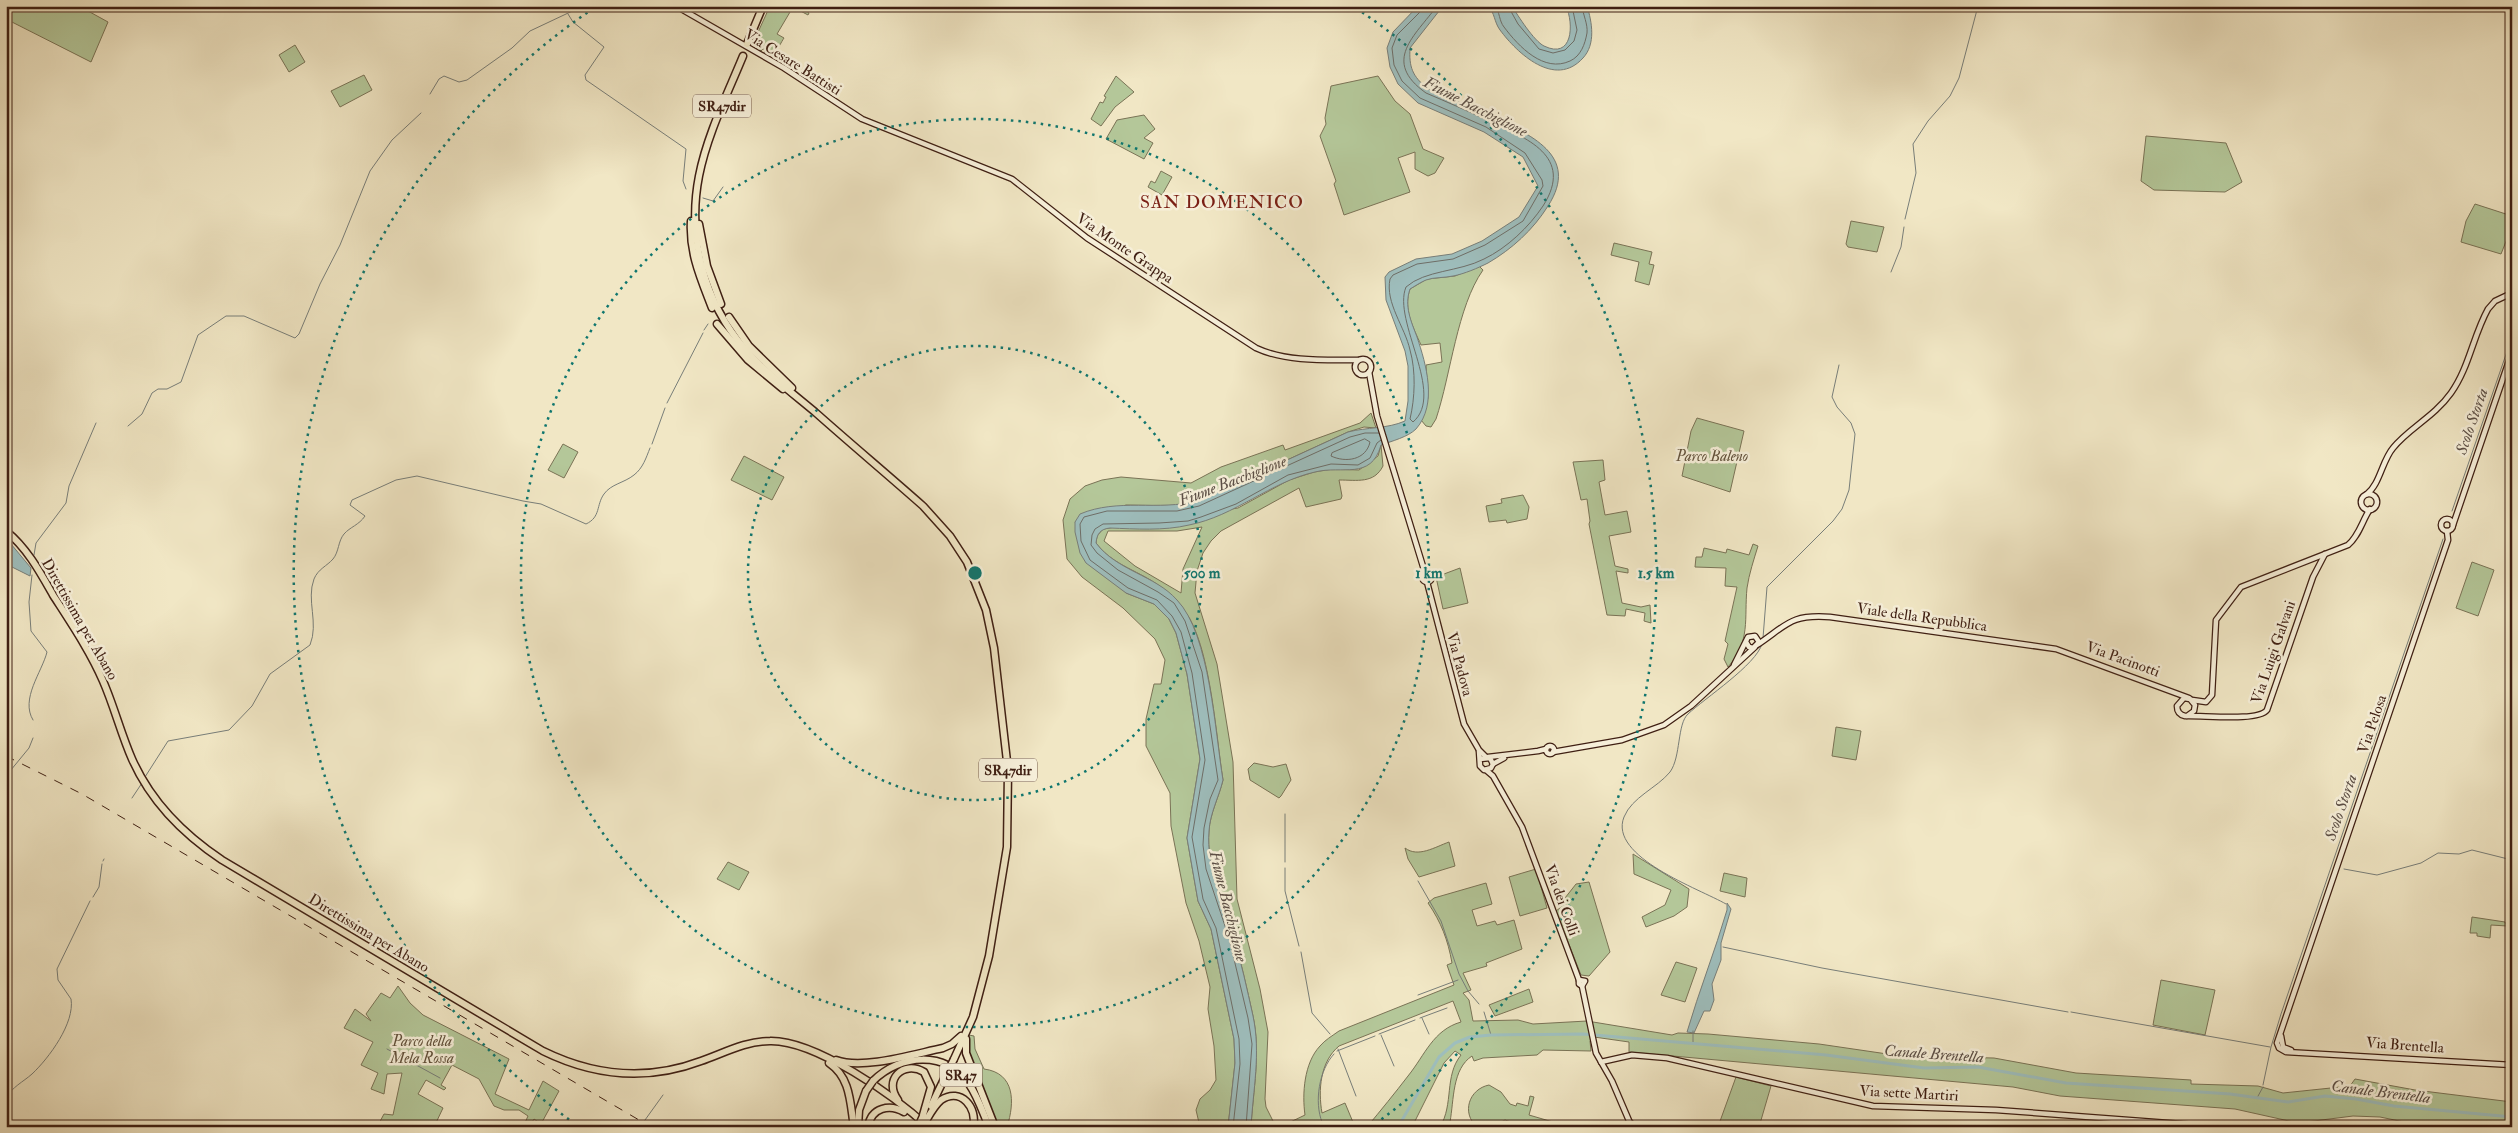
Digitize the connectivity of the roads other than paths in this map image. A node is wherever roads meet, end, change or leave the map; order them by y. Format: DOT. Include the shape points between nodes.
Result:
graph roads {
  1 [pos="676,6"];
  2 [pos="763,6"];
  3 [pos="747,44"];
  4 [pos="742,56"];
  5 [pos="899,135"];
  6 [pos="698,178"];
  7 [pos="2512,293"];
  8 [pos="721,304"];
  9 [pos="712,308"];
  10 [pos="729,317"];
  11 [pos="717,324"];
  12 [pos="2512,352"];
  13 [pos="1358,360"];
  14 [pos="1344,361"];
  15 [pos="1355,366"];
  16 [pos="1369,372"];
  17 [pos="1361,375"];
  18 [pos="1371,384"];
  19 [pos="816,413"];
  20 [pos="2373,488"];
  21 [pos="2367,494"];
  22 [pos="2374,496"];
  23 [pos="2364,508"];
  24 [pos="2370,509"];
  25 [pos="2456,516"];
  26 [pos="2363,519"];
  27 [pos="2449,520"];
  28 [pos="2453,525"];
  29 [pos="6,531"];
  30 [pos="2447,531"];
  31 [pos="2325,554"];
  32 [pos="1424,573"];
  33 [pos="1427,582"];
  34 [pos="1756,637"];
  35 [pos="1764,638"];
  36 [pos="1746,642"];
  37 [pos="1756,646"];
  38 [pos="2072,654"];
  39 [pos="1731,669"];
  40 [pos="2165,688"];
  41 [pos="2190,699"];
  42 [pos="2178,703"];
  43 [pos="2188,716"];
  44 [pos="1479,750"];
  45 [pos="1550,750"];
  46 [pos="1487,757"];
  47 [pos="1480,759"];
  48 [pos="1492,765"];
  49 [pos="1486,770"];
  50 [pos="1493,776"];
  51 [pos="1522,827"];
  52 [pos="964,1035"];
  53 [pos="808,1048"];
  54 [pos="2297,1051"];
  55 [pos="1601,1062"];
  56 [pos="2512,1065"];
  57 [pos="905,1110"];
  58 [pos="925,1117"];
  59 [pos="1631,1126"];
  60 [pos="854,1127"];
  61 [pos="858,1127"];
  62 [pos="868,1127"];
  63 [pos="921,1127"];
  64 [pos="928,1127"];
  65 [pos="973,1127"];
  66 [pos="989,1127"];
  67 [pos="994,1127"];
  68 [pos="2222,1127"];
  1 -- 5 [label="main road, Via Cesare Battisti" via="784,68 850,112"];
  2 -- 3 [label="highway"];
  4 -- 6 [label="highway, SR47dir"];
  5 -- 14 [label="main road, Via Monte Grappa" via="1012,179 1087,238 1256,348 1279,355"];
  6 -- 8 [label="highway" via="702,244 709,275"];
  6 -- 9 [label="highway" via="693,197 691,242"];
  6 -- 19 [label="highway, SR47dir / SR47dir" via="696,236 710,292 732,333 753,358"];
  7 -- 20 [label="main road" via="2495,301 2488,309 2452,392 2434,413 2393,448"];
  10 -- 19 [label="highway" via="749,346"];
  11 -- 19 [label="highway" via="762,373"];
  12 -- 25 [label="main road"];
  13 -- 14 [label="main road, Via Monte Grappa"];
  13 -- 15 [label="main road"];
  13 -- 16 [label="main road" via="1369,363"];
  14 -- 15 [label="main road, Via Monte Grappa"];
  15 -- 17 [label="main road"];
  16 -- 17 [label="main road"];
  16 -- 18 [label="main road, Via Padova"];
  17 -- 18 [label="main road"];
  18 -- 32 [label="main road, Via Padova" via="1377,416"];
  19 -- 52 [label="highway, SR47dir / SR47dir" via="937,520 967,562 987,614 1006,749 1009,818 988,963 978,1001"];
  20 -- 21 [label="main road"];
  20 -- 22 [label="main road"];
  21 -- 22 [label="main road"];
  21 -- 23 [label="main road" via="2361,501"];
  22 -- 24 [label="main road" via="2376,503"];
  23 -- 24 [label="main road"];
  23 -- 26 [label="main road"];
  24 -- 26 [label="main road"];
  25 -- 27 [label="main road"];
  25 -- 28 [label="main road"];
  26 -- 31 [label="main road" via="2348,546"];
  27 -- 28 [label="main road"];
  27 -- 30 [label="main road" via="2444,520 2441,525"];
  28 -- 30 [label="main road"];
  29 -- 53 [label="highway, Direttissima per Abano" via="38,570 93,661 146,785 168,815 200,844 554,1056 590,1069 628,1074 663,1072 756,1042 784,1042"];
  30 -- 54 [label="main road, Via Pelosa" via="2448,540 2281,1030 2283,1047"];
  31 -- 41 [label="main road" via="2241,587 2216,620 2211,698 2206,702"];
  31 -- 43 [label="main road, Via Luigi Galvani" via="2312,577 2264,715"];
  32 -- 33 [label="main road, Via Padova" via="1423,578"];
  32 -- 33 [label="main road, Via Padova" via="1432,576"];
  33 -- 44 [label="main road, Via Padova" via="1464,724"];
  34 -- 35 [label="main road, Viale della Repubblica"];
  34 -- 36 [label="main road, Viale della Repubblica" via="1750,636"];
  34 -- 37 [label="main road"];
  35 -- 37 [label="main road, Viale della Repubblica"];
  35 -- 38 [label="main road, Viale della Repubblica" via="1798,619 1824,617 2017,642"];
  36 -- 37 [label="main road" via="1749,647"];
  36 -- 39 [label="main road, Viale della Repubblica"];
  37 -- 39 [label="main road, Viale della Repubblica"];
  38 -- 40 [label="main road, Via Pacinotti"];
  39 -- 45 [label="main road, Viale della Repubblica" via="1691,706 1656,729 1622,740"];
  40 -- 41 [label="main road"];
  40 -- 42 [label="main road"];
  41 -- 42 [label="main road" via="2184,698"];
  41 -- 43 [label="main road" via="2195,708"];
  42 -- 43 [label="main road" via="2179,713"];
  44 -- 46 [label="main road, Via Padova"];
  44 -- 47 [label="main road, Via Padova"];
  45 -- 46 [label="main road, Viale della Repubblica"];
  45 -- 48 [label="main road, Viale della Repubblica" via="1501,758"];
  46 -- 47 [label="main road"];
  46 -- 48 [label="main road, Via Padova"];
  47 -- 49 [label="main road, Via Padova" via="1480,766"];
  48 -- 49 [label="main road"];
  48 -- 50 [label="main road, Via Padova"];
  49 -- 50 [label="main road, Via Padova"];
  50 -- 51 [label="main road, Via Padova"];
  51 -- 55 [label="main road, Via dei Colli" via="1579,980 1585,981 1582,986 1594,1047"];
  52 -- 53 [label="highway" via="942,1048 862,1063 840,1062"];
  52 -- 58 [label="highway, SR47dir, bridge"];
  52 -- 67 [label="highway" via="966,1054"];
  53 -- 57 [label="highway, Direttissima per Abano" via="877,1088"];
  53 -- 60 [label="highway" via="836,1068 844,1078"];
  54 -- 56 [label="main road, Via Brentella"];
  55 -- 59 [label="main road"];
  55 -- 68 [label="main road, Via sette Martiri" via="1632,1055 1659,1056 1873,1106 1996,1110"];
  57 -- 58 [label="highway" via="894,1092 893,1080 903,1069 914,1068 924,1072 930,1081"];
  57 -- 62 [label="highway" via="881,1109 872,1116"];
  57 -- 63 [label="highway, Direttissima per Abano"];
  57 -- 64 [label="highway, Direttissima per Abano"];
  58 -- 63 [label="highway, SR47dir, bridge"];
  58 -- 65 [label="highway" via="939,1102 957,1097 968,1102 973,1109"];
  61 -- 66 [label="highway, SR47, bridge" via="860,1106 873,1080 905,1060 926,1059 948,1066 968,1083"];
}
